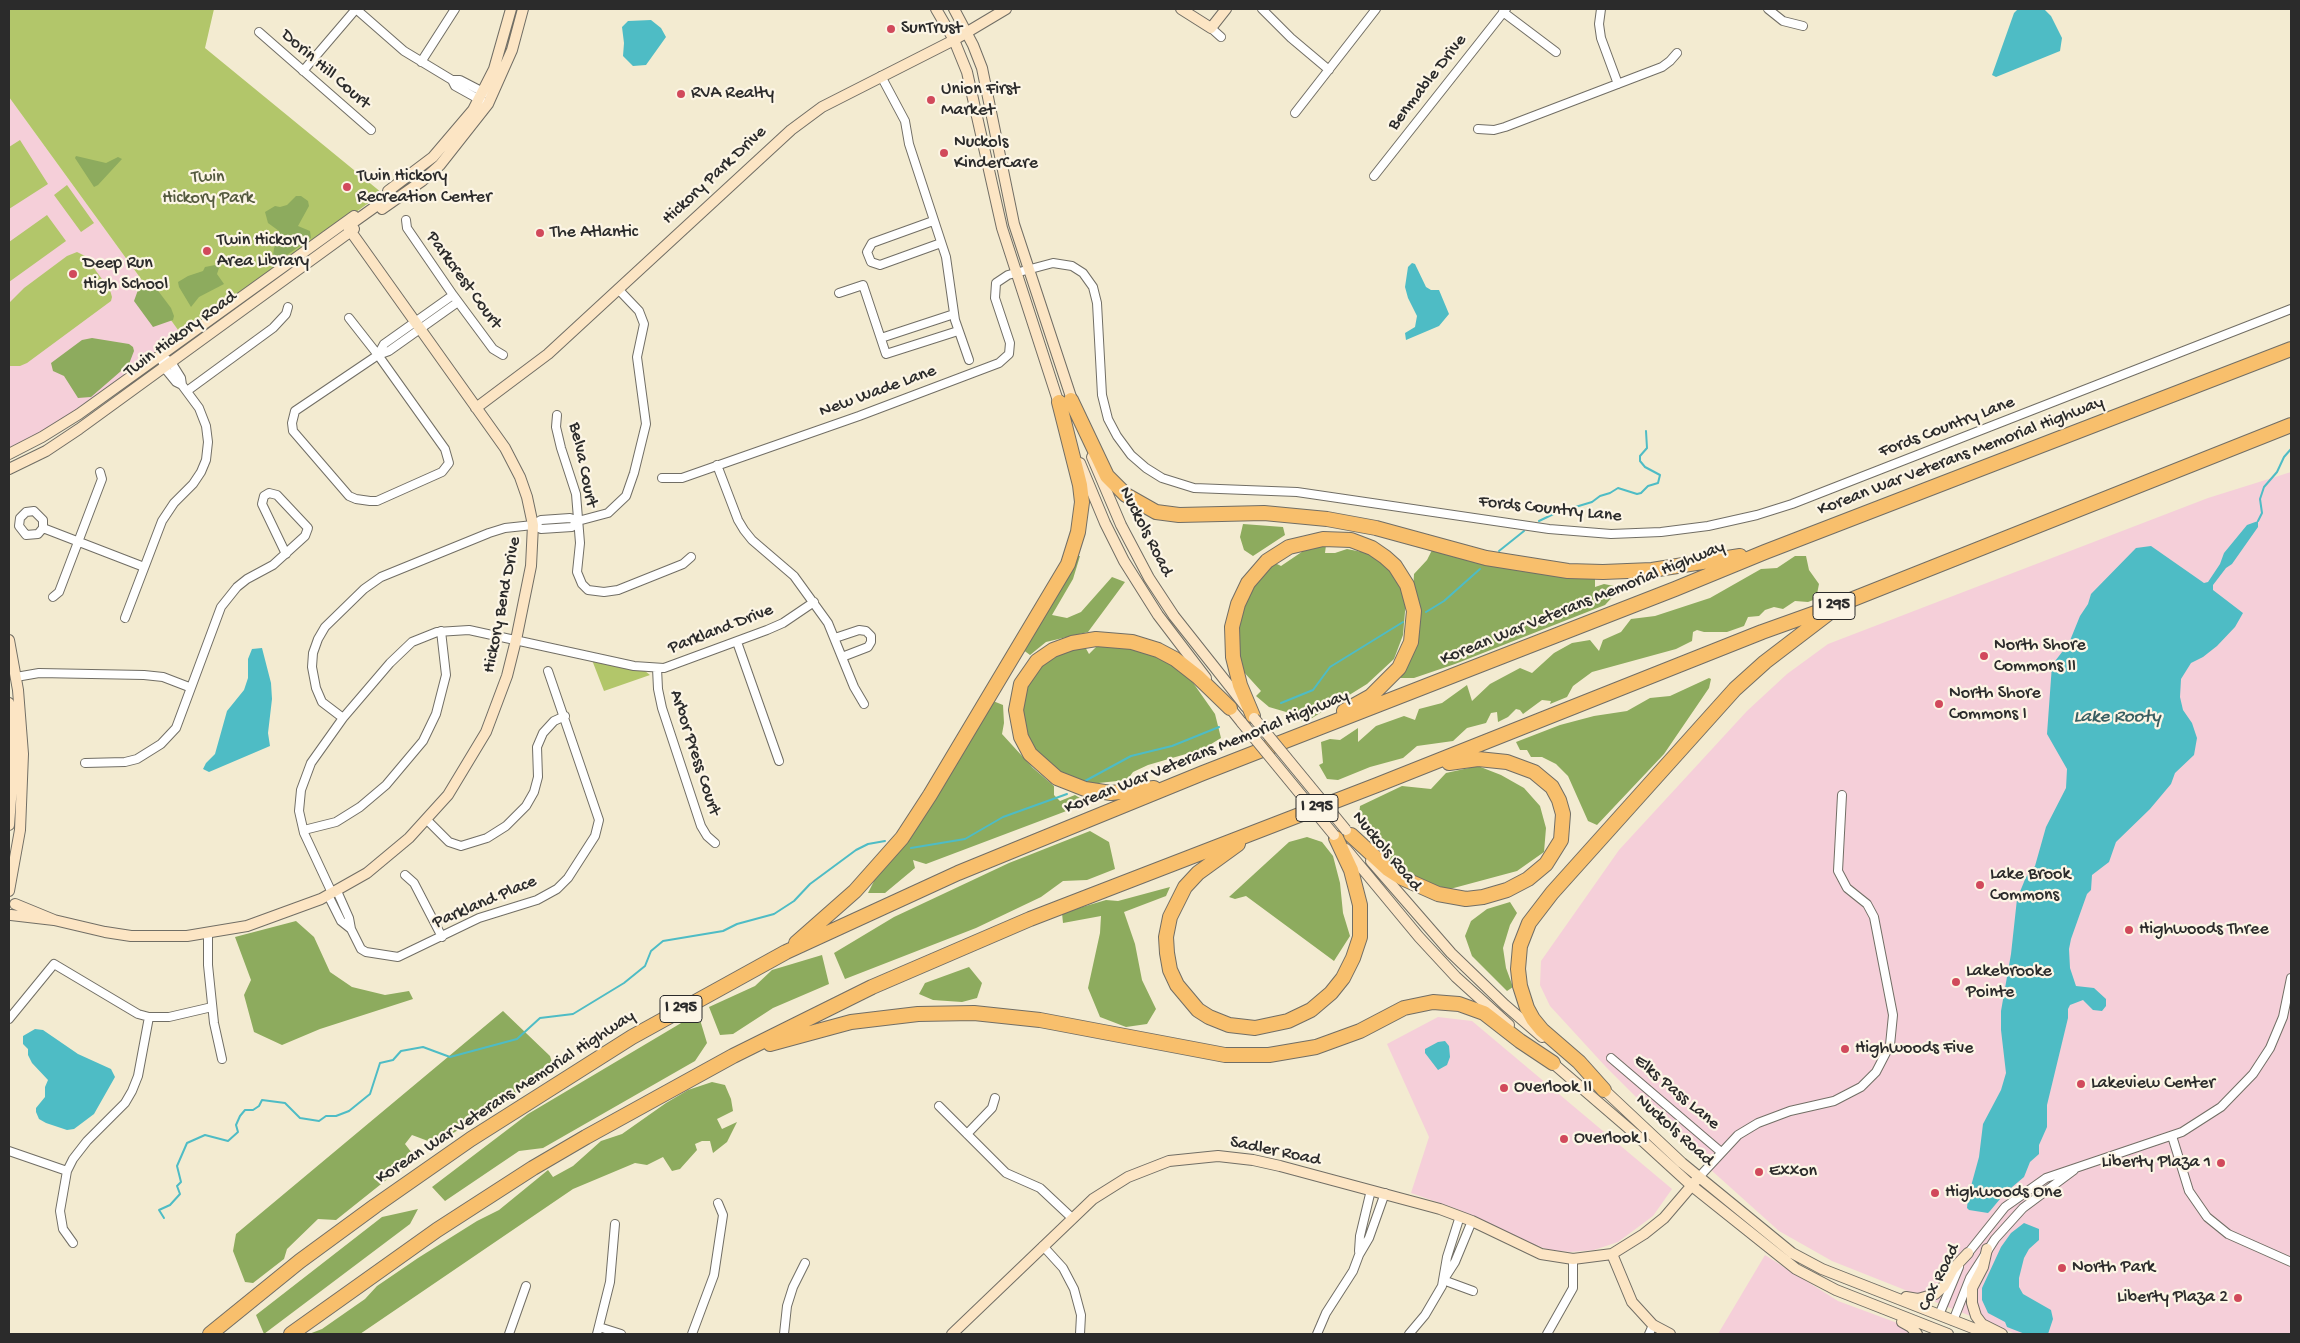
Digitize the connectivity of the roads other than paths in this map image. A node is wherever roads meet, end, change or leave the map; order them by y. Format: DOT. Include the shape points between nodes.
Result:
graph roads {
  1 [pos="356,9"];
  2 [pos="455,9"];
  3 [pos="511,9"];
  4 [pos="523,9"];
  5 [pos="936,9"];
  6 [pos="954,9"];
  7 [pos="1006,9"];
  8 [pos="1181,9"];
  9 [pos="1226,9"];
  10 [pos="1262,9"];
  11 [pos="1601,9"];
  12 [pos="1768,9"];
  13 [pos="1373,10"];
  14 [pos="1504,10"];
  15 [pos="1803,26"];
  16 [pos="1211,28"];
  17 [pos="258,32"];
  18 [pos="967,33"];
  19 [pos="1221,37"];
  20 [pos="954,40"];
  21 [pos="1556,52"];
  22 [pos="1677,53"];
  23 [pos="421,62"];
  24 [pos="1329,70"];
  25 [pos="303,71"];
  26 [pos="881,76"];
  27 [pos="1618,84"];
  28 [pos="480,96"];
  29 [pos="490,100"];
  30 [pos="1295,112"];
  31 [pos="1478,129"];
  32 [pos="372,130"];
  33 [pos="1374,176"];
  34 [pos="392,188"];
  35 [pos="406,220"];
  36 [pos="933,221"];
  37 [pos="344,223"];
  38 [pos="351,232"];
  39 [pos="941,243"];
  40 [pos="1028,269"];
  41 [pos="1015,272"];
  42 [pos="285,279"];
  43 [pos="618,288"];
  44 [pos="839,293"];
  45 [pos="453,295"];
  46 [pos="458,302"];
  47 [pos="288,307"];
  48 [pos="2291,309"];
  49 [pos="954,314"];
  50 [pos="349,318"];
  51 [pos="416,326"];
  52 [pos="958,331"];
  53 [pos="881,338"];
  54 [pos="2291,349"];
  55 [pos="160,355"];
  56 [pos="378,355"];
  57 [pos="503,355"];
  58 [pos="970,360"];
  59 [pos="168,364"];
  60 [pos="184,388"];
  61 [pos="1065,401"];
  62 [pos="476,408"];
  63 [pos="558,415"];
  64 [pos="2291,425"];
  65 [pos="9,454"];
  66 [pos="27,460"];
  67 [pos="717,465"];
  68 [pos="9,470"];
  69 [pos="100,472"];
  70 [pos="9,475"];
  71 [pos="662,478"];
  72 [pos="578,521"];
  73 [pos="533,525"];
  74 [pos="43,528"];
  75 [pos="78,542"];
  76 [pos="1765,552"];
  77 [pos="286,554"];
  78 [pos="692,557"];
  79 [pos="144,566"];
  80 [pos="53,597"];
  81 [pos="814,602"];
  82 [pos="1843,603"];
  83 [pos="125,618"];
  84 [pos="441,631"];
  85 [pos="835,638"];
  86 [pos="9,640"];
  87 [pos="516,640"];
  88 [pos="737,642"];
  89 [pos="842,656"];
  90 [pos="657,668"];
  91 [pos="548,671"];
  92 [pos="16,677"];
  93 [pos="189,687"];
  94 [pos="9,703"];
  95 [pos="864,704"];
  96 [pos="1230,708"];
  97 [pos="565,716"];
  98 [pos="343,718"];
  99 [pos="1250,719"];
  100 [pos="1292,739"];
  101 [pos="779,761"];
  102 [pos="85,763"];
  103 [pos="1203,773"];
  104 [pos="1377,785"];
  105 [pos="1842,794"];
  106 [pos="426,820"];
  107 [pos="9,825"];
  108 [pos="304,830"];
  109 [pos="1258,831"];
  110 [pos="1342,835"];
  111 [pos="715,842"];
  112 [pos="405,875"];
  113 [pos="332,893"];
  114 [pos="11,896"];
  115 [pos="10,916"];
  116 [pos="54,920"];
  117 [pos="208,934"];
  118 [pos="442,937"];
  119 [pos="786,952"];
  120 [pos="2291,978"];
  121 [pos="212,1007"];
  122 [pos="149,1017"];
  123 [pos="9,1019"];
  124 [pos="733,1056"];
  125 [pos="1611,1058"];
  126 [pos="222,1059"];
  127 [pos="1553,1063"];
  128 [pos="1604,1090"];
  129 [pos="994,1098"];
  130 [pos="938,1106"];
  131 [pos="967,1134"];
  132 [pos="2172,1136"];
  133 [pos="9,1151"];
  134 [pos="1721,1152"];
  135 [pos="2075,1169"];
  136 [pos="67,1172"];
  137 [pos="1699,1177"];
  138 [pos="1692,1186"];
  139 [pos="1371,1190"];
  140 [pos="1385,1193"];
  141 [pos="718,1203"];
  142 [pos="1460,1216"];
  143 [pos="1072,1218"];
  144 [pos="1472,1221"];
  145 [pos="615,1224"];
  146 [pos="73,1243"];
  147 [pos="1043,1246"];
  148 [pos="1987,1250"];
  149 [pos="1968,1252"];
  150 [pos="1612,1254"];
  151 [pos="1359,1255"];
  152 [pos="1573,1259"];
  153 [pos="2291,1262"];
  154 [pos="805,1263"];
  155 [pos="1443,1280"];
  156 [pos="1863,1285"];
  157 [pos="526,1286"];
  158 [pos="1473,1291"];
  159 [pos="1856,1298"];
  160 [pos="1939,1315"];
  161 [pos="1953,1321"];
  162 [pos="1651,1330"];
  163 [pos="598,1331"];
  164 [pos="1932,1332"];
  165 [pos="210,1334"];
  166 [pos="291,1334"];
  167 [pos="509,1334"];
  168 [pos="620,1334"];
  169 [pos="692,1334"];
  170 [pos="784,1334"];
  171 [pos="952,1334"];
  172 [pos="1080,1334"];
  173 [pos="1317,1334"];
  174 [pos="1410,1334"];
  175 [pos="1548,1334"];
  176 [pos="1670,1334"];
  177 [pos="1917,1334"];
  178 [pos="1948,1334"];
  179 [pos="1988,1334"];
  180 [pos="2002,1334"];
  1 -- 23 [label="street"];
  1 -- 25 [label="street"];
  2 -- 23 [label="street"];
  3 -- 28 [label="main road, Twin Hickory Road" via="494,69"];
  4 -- 29 [label="main road, Twin Hickory Road" via="512,50"];
  5 -- 20 [label="main road, Nuckols Road"];
  6 -- 18 [label="main road, Nuckols Road"];
  7 -- 18 [label="main road, Hickory Park Drive"];
  8 -- 16 [label="main road"];
  9 -- 16 [label="main road"];
  10 -- 24 [label="street"];
  11 -- 27 [label="street" via="1601,38"];
  12 -- 15 [label="street" via="1783,21"];
  13 -- 24 [label="street"];
  14 -- 21 [label="street"];
  14 -- 33 [label="street, Benmable Drive"];
  16 -- 19 [label="street"];
  17 -- 25 [label="street, Dorin Hill Court"];
  18 -- 20 [label="main road, Hickory Park Drive"];
  18 -- 40 [label="main road, Nuckols Road" via="986,82 1008,199"];
  20 -- 26 [label="main road, Hickory Park Drive"];
  20 -- 41 [label="main road, Nuckols Road" via="971,87 994,196"];
  22 -- 27 [label="street" via="1666,65"];
  23 -- 28 [label="street" via="452,80 460,80"];
  24 -- 30 [label="street"];
  25 -- 32 [label="street, Dorin Hill Court"];
  26 -- 36 [label="street" via="903,114"];
  26 -- 43 [label="main road, Hickory Park Drive" via="822,107 780,138"];
  27 -- 31 [label="street" via="1499,130"];
  28 -- 29 [label="street"];
  28 -- 34 [label="main road, Twin Hickory Road" via="473,110 433,157"];
  29 -- 38 [label="main road, Twin Hickory Road" via="440,165"];
  34 -- 37 [label="main road, Twin Hickory Road"];
  34 -- 38 [label="main road" via="386,199 351,224"];
  35 -- 45 [label="street, Parkcrest Court" via="407,228"];
  36 -- 39 [label="street"];
  36 -- 39 [label="street" via="872,243 867,252 872,262 880,265"];
  37 -- 42 [label="main road" via="343,232 293,269"];
  37 -- 55 [label="main road, Twin Hickory Road"];
  38 -- 42 [label="main road, Twin Hickory Road"];
  38 -- 51 [label="main road, Hickory Bend Drive"];
  39 -- 49 [label="street" via="948,267"];
  40 -- 41 [label="street, Fords Country Lane"];
  40 -- 48 [label="street, Fords Country Lane" via="1053,263 1065,264 1079,270 1089,280 1096,297 1102,395 1108,419 1131,455 1162,478 1194,488 1297,492 1549,529 1611,534 1708,526 1792,504"];
  40 -- 61 [label="main road, Nuckols Road"];
  41 -- 61 [label="main road, Nuckols Road"];
  41 -- 67 [label="street, New Wade Lane" via="998,280 994,290 1010,343 1009,354 1004,360 860,416"];
  42 -- 59 [label="main road, Twin Hickory Road"];
  43 -- 62 [label="main road, Hickory Park Drive" via="548,354"];
  43 -- 72 [label="street" via="639,311 644,324 637,357 646,415 645,432 626,496 608,513"];
  44 -- 53 [label="street" via="862,285"];
  45 -- 46 [label="street, Parkcrest Court"];
  45 -- 51 [label="street"];
  46 -- 51 [label="street"];
  46 -- 57 [label="street, Parkcrest Court" via="493,348"];
  47 -- 60 [label="street" via="273,328"];
  49 -- 52 [label="street"];
  49 -- 53 [label="street"];
  50 -- 56 [label="street"];
  51 -- 56 [label="street" via="384,344"];
  51 -- 62 [label="main road, Hickory Bend Drive"];
  52 -- 53 [label="street" via="886,354"];
  52 -- 58 [label="street"];
  54 -- 76 [label="highway, Korean War Veterans Memorial Highway / I 295"];
  55 -- 59 [label="street"];
  55 -- 65 [label="main road, Twin Hickory Road" via="79,414"];
  56 -- 56 [label="street" via="445,450 449,463 442,472 377,501 370,501 349,496 293,431 292,423 295,411"];
  59 -- 60 [label="street" via="176,382"];
  59 -- 66 [label="main road, Twin Hickory Road" via="79,429"];
  60 -- 79 [label="street" via="199,408 206,426 206,460 194,484 165,516"];
  61 -- 76 [label="highway" via="1107,476 1126,495 1156,512 1179,516 1264,513 1327,518 1486,558 1568,571 1652,570"];
  61 -- 96 [label="main road, Nuckols Road" via="1091,492 1124,561 1158,615"];
  61 -- 99 [label="main road, Nuckols Road" via="1138,560 1174,616"];
  61 -- 119 [label="highway" via="1082,502 1078,532 1068,564 902,838 850,896"];
  62 -- 73 [label="main road, Hickory Bend Drive" via="513,462"];
  63 -- 72 [label="street, Belva Court" via="556,428 574,484"];
  64 -- 82 [label="highway, I 295"];
  66 -- 68 [label="main road, Twin Hickory Road"];
  66 -- 70 [label="main road" via="19,471"];
  67 -- 71 [label="street, New Wade Lane" via="682,478"];
  67 -- 81 [label="street" via="744,530 794,576"];
  69 -- 75 [label="street" via="102,480"];
  72 -- 73 [label="street" via="570,518 541,520"];
  72 -- 78 [label="street, Belva Court" via="577,572 588,590 618,590 683,564"];
  73 -- 87 [label="main road, Hickory Bend Drive" via="531,566"];
  73 -- 98 [label="street" via="489,533 381,577 339,612 318,639 312,667 322,702"];
  74 -- 75 [label="street"];
  75 -- 79 [label="street"];
  75 -- 80 [label="street" via="59,592"];
  76 -- 100 [label="highway, Korean War Veterans Memorial Highway / I 295"];
  77 -- 77 [label="street" via="306,536 308,528 277,495 269,493 264,496 262,504"];
  77 -- 93 [label="street" via="241,583 225,601 216,616 200,667"];
  79 -- 83 [label="street"];
  81 -- 85 [label="street"];
  81 -- 88 [label="street, Parkland Drive" via="782,623"];
  82 -- 104 [label="highway, I 295"];
  82 -- 128 [label="highway" via="1765,662 1735,690 1529,923 1518,953 1520,986 1527,1008 1542,1030 1579,1062"];
  84 -- 87 [label="street, Parkland Drive" via="469,630"];
  84 -- 98 [label="street, Parkland Drive" via="412,642"];
  84 -- 108 [label="street" via="446,675 436,714 423,741 386,785 360,807 336,822"];
  85 -- 89 [label="street"];
  85 -- 89 [label="street" via="859,630 870,636 868,647"];
  86 -- 92 [label="main road"];
  87 -- 90 [label="street, Parkland Drive" via="634,666"];
  87 -- 106 [label="main road, Hickory Bend Drive" via="507,676 486,732 460,778"];
  88 -- 90 [label="street, Parkland Drive" via="676,665"];
  88 -- 101 [label="street"];
  89 -- 95 [label="street" via="856,693"];
  90 -- 111 [label="street, Arbor Press Court" via="662,708 701,826"];
  91 -- 97 [label="street, Parkland Place"];
  92 -- 93 [label="street" via="40,672 144,675 163,677"];
  92 -- 114 [label="main road" via="23,785"];
  93 -- 102 [label="street" via="176,728 153,751 125,762"];
  94 -- 107 [label="main road" via="14,760"];
  96 -- 99 [label="main road, Nuckols Road"];
  96 -- 103 [label="highway" via="1198,676 1175,659 1144,645 1123,640 1086,640 1061,646 1037,662 1022,684 1016,710 1021,737 1043,768 1066,783 1084,790 1111,792 1155,787"];
  97 -- 106 [label="street" via="554,721 543,733 537,748 538,777 534,792 526,806 506,826 487,838 461,846 449,842"];
  97 -- 118 [label="street, Parkland Place" via="598,814 595,836 568,878 557,889 538,900 479,918"];
  98 -- 108 [label="street, Parkland Place" via="305,776 299,811"];
  99 -- 100 [label="highway" via="1236,671 1232,637 1234,616 1252,577 1279,553 1300,543 1351,540 1372,548 1395,566 1410,592 1415,620 1408,650 1394,673 1371,696"];
  99 -- 110 [label="main road, Nuckols Road, bridge"];
  100 -- 103 [label="highway, Korean War Veterans Memorial Highway / I 295"];
  103 -- 119 [label="highway, Korean War Veterans Memorial Highway / I 295" via="966,870"];
  104 -- 109 [label="highway, I 295"];
  104 -- 110 [label="highway" via="1465,760 1512,763 1538,775 1556,793 1564,814 1561,840 1551,858 1528,879 1494,895 1466,898 1432,892 1402,878"];
  105 -- 134 [label="street" via="1838,870 1847,888 1867,904 1874,917 1893,1015 1890,1045 1876,1072 1852,1094 1758,1123"];
  106 -- 113 [label="main road, Hickory Bend Drive" via="386,858"];
  108 -- 113 [label="street, Parkland Place"];
  109 -- 110 [label="highway" via="1213,861 1185,887 1174,907 1166,937 1170,970 1190,1002 1209,1017 1240,1027 1267,1026 1297,1018 1321,1002 1347,971 1360,937 1360,905"];
  109 -- 124 [label="highway, I 295" via="960,948 826,1008"];
  110 -- 127 [label="main road, Nuckols Road" via="1413,931 1456,977"];
  110 -- 128 [label="main road, Nuckols Road" via="1462,964"];
  112 -- 118 [label="street" via="414,883"];
  113 -- 117 [label="main road, Hickory Bend Drive" via="268,920"];
  113 -- 118 [label="street, Parkland Place" via="349,918 361,949 366,952 398,957"];
  114 -- 115 [label="main road"];
  114 -- 116 [label="main road, Hickory Bend Drive"];
  115 -- 116 [label="main road, Hickory Bend Drive"];
  116 -- 117 [label="main road, Hickory Bend Drive" via="131,936"];
  117 -- 121 [label="street"];
  119 -- 165 [label="highway, Korean War Veterans Memorial Highway / I 295" via="632,1037 471,1139 300,1261"];
  120 -- 132 [label="street, Cox Road" via="2277,1034 2253,1074 2212,1114"];
  121 -- 122 [label="street" via="169,1017"];
  121 -- 126 [label="street"];
  122 -- 123 [label="street" via="138,1014 54,964"];
  122 -- 136 [label="street" via="132,1091 87,1141"];
  124 -- 127 [label="highway" via="851,1022 949,1012 1009,1015 1225,1055 1269,1056 1339,1040 1404,1008 1433,1002 1459,1004 1484,1014"];
  124 -- 166 [label="highway, I 295" via="586,1137 495,1192 378,1270"];
  125 -- 134 [label="street, Elks Pass Lane"];
  127 -- 138 [label="main road, Nuckols Road"];
  128 -- 137 [label="main road, Nuckols Road"];
  129 -- 131 [label="street" via="992,1108"];
  130 -- 131 [label="street"];
  131 -- 143 [label="street" via="1006,1172 1040,1188"];
  132 -- 135 [label="street, Cox Road"];
  132 -- 153 [label="street" via="2189,1191 2207,1217 2228,1234"];
  133 -- 136 [label="street"];
  134 -- 137 [label="street"];
  135 -- 148 [label="street, Cox Road" via="2023,1208"];
  135 -- 149 [label="street, Cox Road" via="2054,1173 2022,1193 1997,1216"];
  136 -- 146 [label="street" via="60,1211 64,1229"];
  137 -- 138 [label="main road, Sadler Road"];
  137 -- 156 [label="main road, Nuckols Road" via="1792,1253"];
  138 -- 150 [label="main road, Sadler Road" via="1664,1218"];
  138 -- 159 [label="main road, Nuckols Road" via="1792,1266 1826,1286"];
  139 -- 140 [label="main road, Sadler Road"];
  139 -- 143 [label="main road, Sadler Road" via="1253,1160 1201,1157 1169,1161 1128,1177 1096,1196"];
  139 -- 151 [label="street"];
  140 -- 142 [label="main road, Sadler Road"];
  140 -- 151 [label="street" via="1369,1238"];
  141 -- 169 [label="street" via="723,1215 714,1275"];
  142 -- 144 [label="main road, Sadler Road"];
  142 -- 155 [label="street"];
  143 -- 147 [label="main road, Sadler Road"];
  144 -- 152 [label="main road, Sadler Road" via="1541,1254"];
  144 -- 155 [label="street" via="1455,1262"];
  145 -- 163 [label="street" via="610,1282"];
  147 -- 171 [label="main road, Sadler Road"];
  147 -- 172 [label="street" via="1063,1268 1074,1289 1081,1315"];
  148 -- 161 [label="street, Cox Road" via="1970,1278"];
  148 -- 180 [label="main road" via="1983,1267 1972,1288 1972,1303 1982,1324"];
  149 -- 156 [label="main road" via="1952,1269 1944,1286 1930,1297 1913,1299"];
  149 -- 160 [label="street, Cox Road"];
  150 -- 152 [label="main road, Sadler Road"];
  150 -- 162 [label="main road" via="1632,1302"];
  151 -- 173 [label="street"];
  152 -- 175 [label="street" via="1573,1288"];
  154 -- 170 [label="street" via="789,1300"];
  155 -- 158 [label="street"];
  155 -- 174 [label="street" via="1429,1309"];
  156 -- 160 [label="main road, Nuckols Road"];
  157 -- 167 [label="street"];
  159 -- 164 [label="main road, Nuckols Road"];
  159 -- 177 [label="main road" via="1908,1324"];
  160 -- 161 [label="main road, Nuckols Road"];
  160 -- 164 [label="main road, Cox Road"];
  161 -- 178 [label="main road, Cox Road"];
  161 -- 179 [label="main road, Nuckols Road"];
  162 -- 176 [label="main road"];
  163 -- 168 [label="street"];
  164 -- 178 [label="main road, Nuckols Road"];
}
